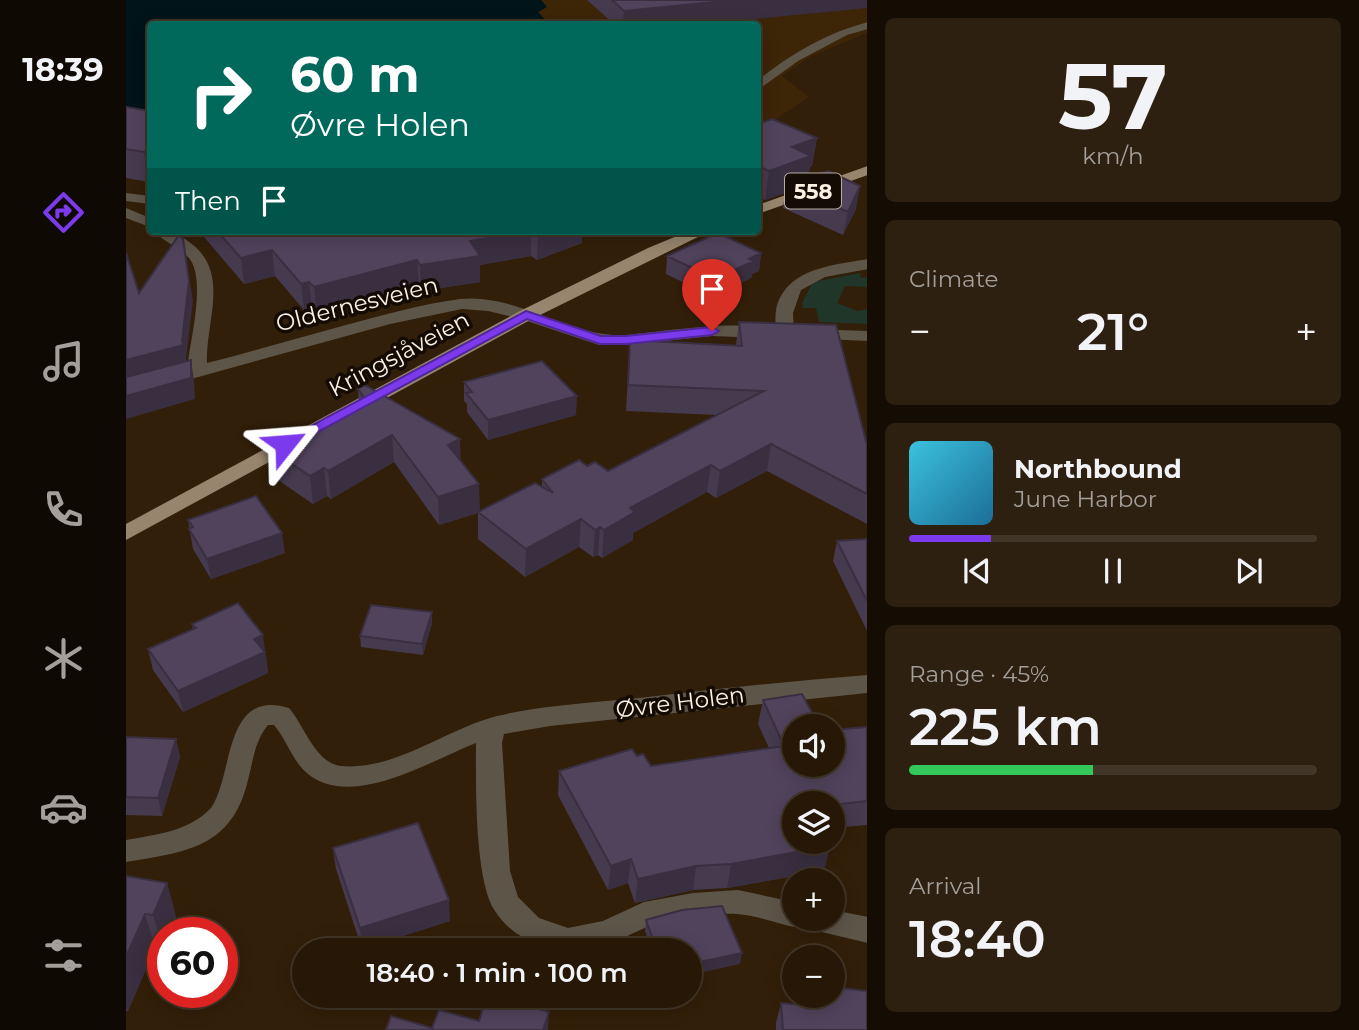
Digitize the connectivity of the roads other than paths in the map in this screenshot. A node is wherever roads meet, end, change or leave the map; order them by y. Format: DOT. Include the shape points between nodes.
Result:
graph roads {
  1 [pos="867,25"];
  2 [pos="761,84"];
  3 [pos="867,170"];
  4 [pos="126,197"];
  5 [pos="147,200"];
  6 [pos="761,209"];
  7 [pos="126,212"];
  8 [pos="147,222"];
  9 [pos="169,235"];
  10 [pos="692,235"];
  11 [pos="867,264"];
  12 [pos="526,314"];
  13 [pos="785,333"];
  14 [pos="867,336"];
  15 [pos="201,370"];
  16 [pos="126,391"];
  17 [pos="126,533"];
  18 [pos="867,684"];
  19 [pos="494,727"];
  20 [pos="126,851"];
  21 [pos="782,911"];
  22 [pos="845,925"];
  23 [pos="867,930"];
  1 -- 2 [label="street" via="794,58"];
  3 -- 6 [label="main road, 558"];
  4 -- 5 [label="street"];
  7 -- 8 [label="street"];
  9 -- 15 [label="street" via="203,266 197,362"];
  10 -- 12 [label="main road, Kringsjåveien"];
  11 -- 13 [label="street" via="813,274 792,288 782,315"];
  12 -- 13 [label="street" via="600,340 712,331"];
  12 -- 15 [label="street, Oldernesveien" via="475,305 439,307"];
  12 -- 17 [label="main road, Kringsjåveien"];
  13 -- 14 [label="street"];
  15 -- 16 [label="street, Oldernesveien"];
  18 -- 19 [label="street, Øvre Holen" via="545,717"];
  19 -- 20 [label="street, Øvre Holen" via="392,768 339,776 306,759 289,723 280,715 261,716 249,728 221,817 198,834"];
  19 -- 21 [label="street" via="489,743 496,871 505,903 529,928 568,941 607,933 644,915 693,905 738,902"];
  22 -- 23 [label="street"];
}
